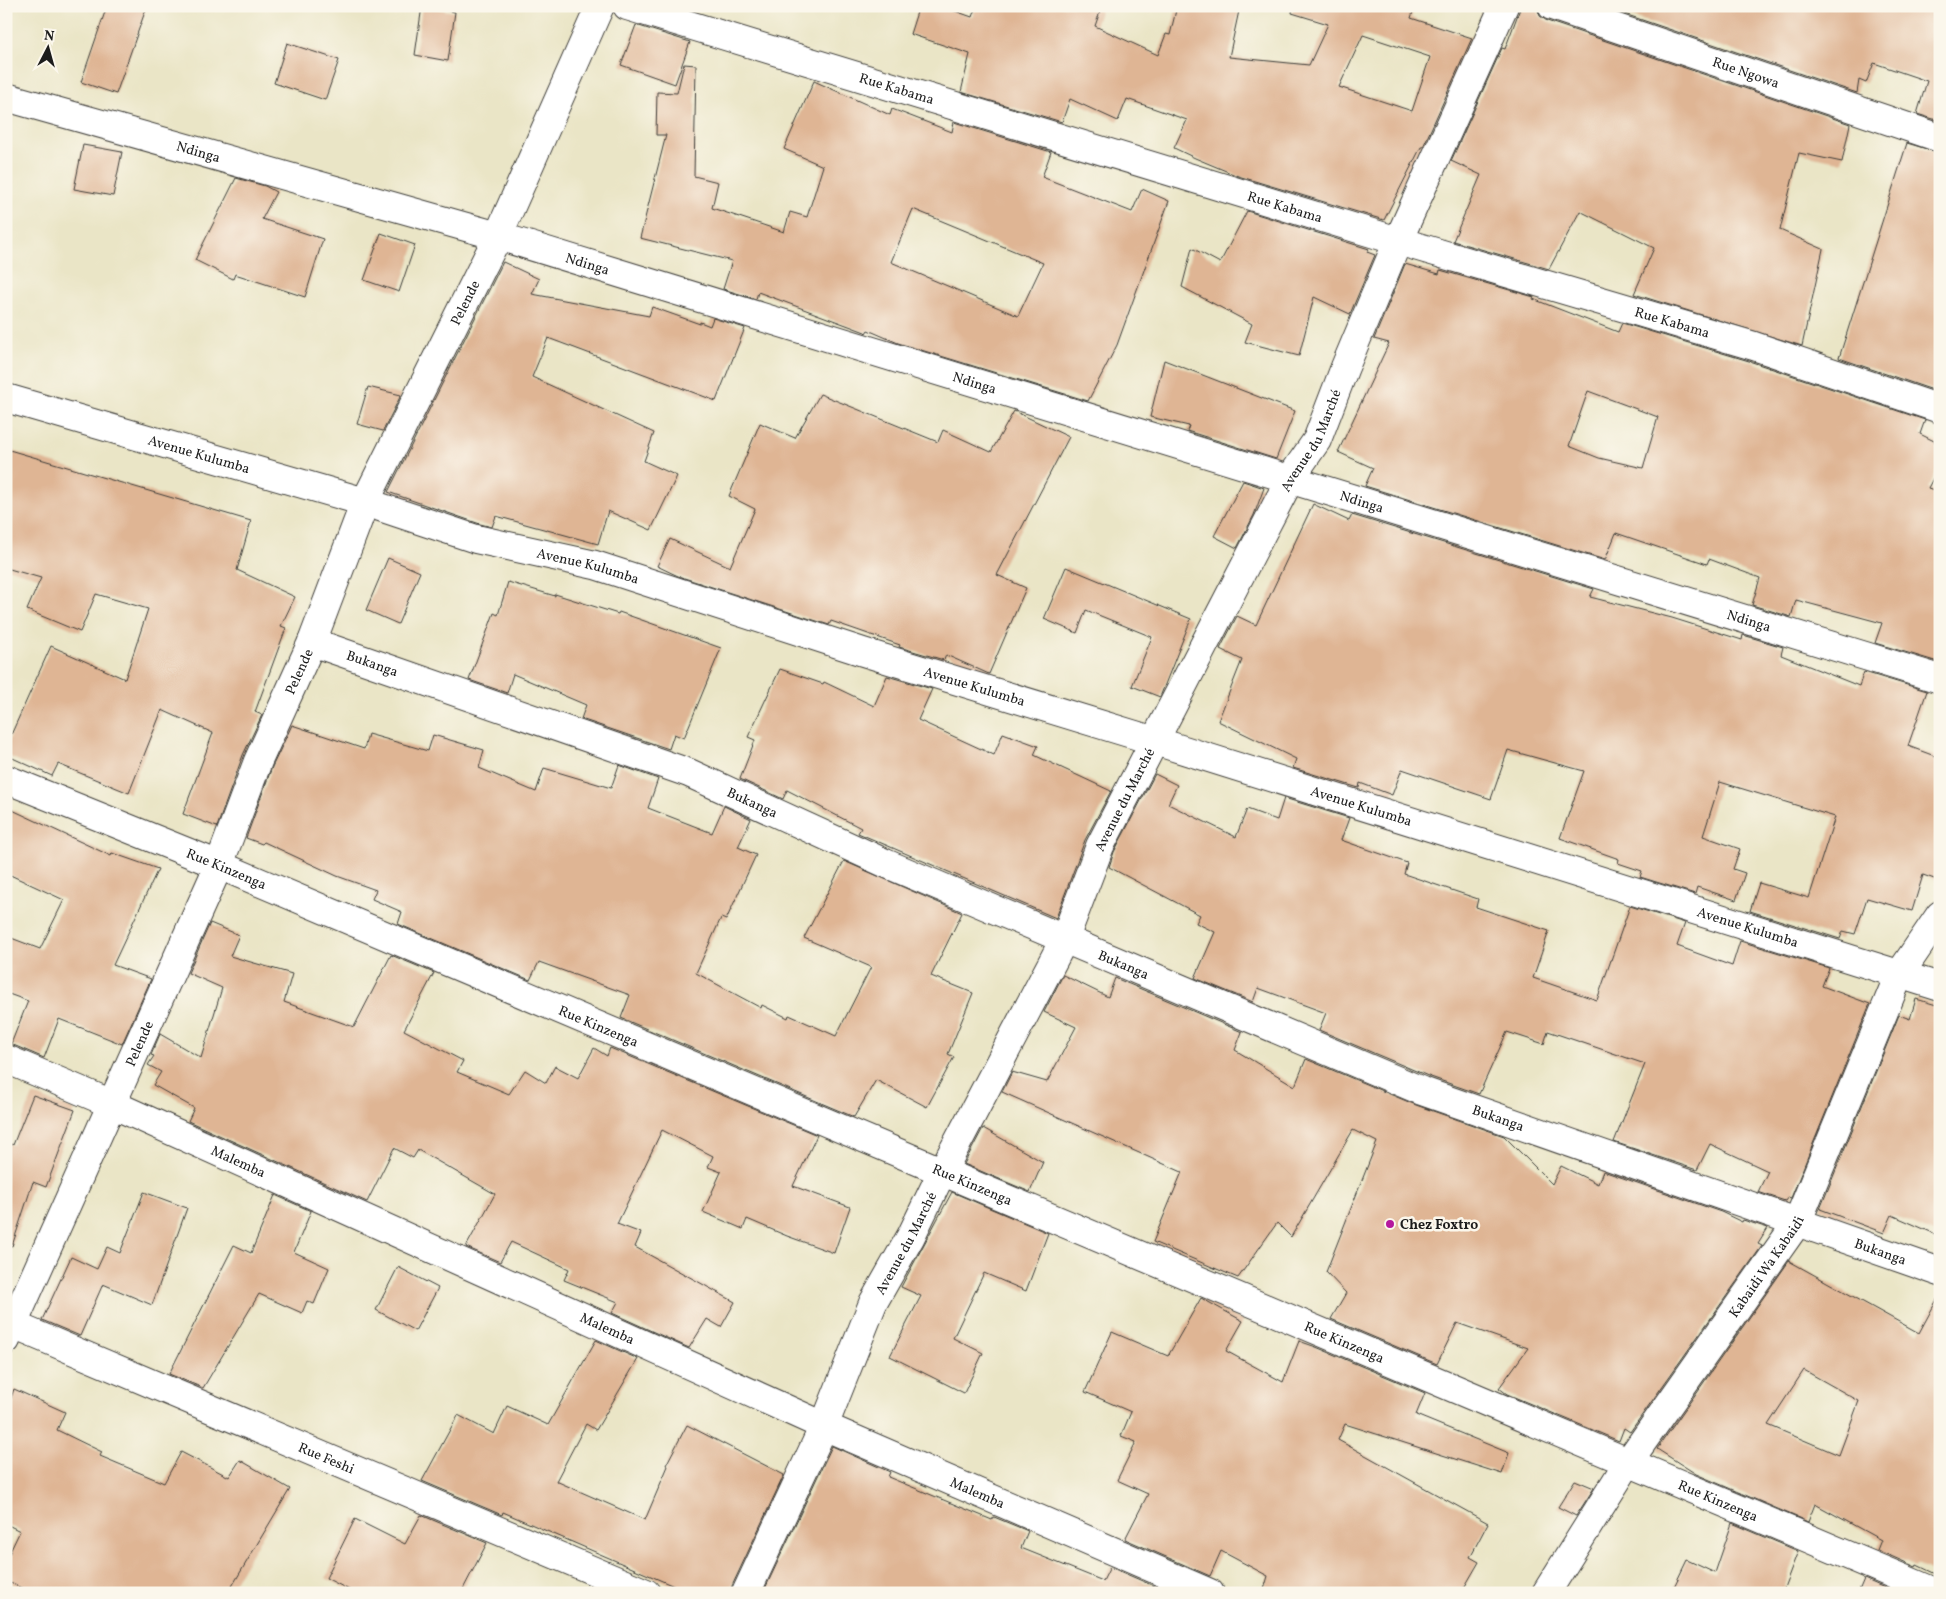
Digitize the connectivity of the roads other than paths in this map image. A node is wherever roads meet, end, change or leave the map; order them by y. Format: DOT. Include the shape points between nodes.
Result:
graph roads {
  1 [pos="600,6"];
  2 [pos="628,6"];
  3 [pos="1504,6"];
  4 [pos="1552,6"];
  5 [pos="6,97"];
  6 [pos="1940,138"];
  7 [pos="498,236"];
  8 [pos="1398,242"];
  9 [pos="6,398"];
  10 [pos="1940,409"];
  11 [pos="1290,479"];
  12 [pos="365,502"];
  13 [pos="312,642"];
  14 [pos="1940,679"];
  15 [pos="1155,741"];
  16 [pos="6,779"];
  17 [pos="220,865"];
  18 [pos="1940,915"];
  19 [pos="1065,938"];
  20 [pos="1899,975"];
  21 [pos="1940,987"];
  22 [pos="6,1059"];
  23 [pos="112,1104"];
  24 [pos="942,1172"];
  25 [pos="1797,1223"];
  26 [pos="1940,1272"];
  27 [pos="9,1329"];
  28 [pos="824,1426"];
  29 [pos="1629,1461"];
  30 [pos="646,1593"];
  31 [pos="746,1593"];
  32 [pos="1210,1593"];
  33 [pos="1546,1593"];
  34 [pos="1937,1593"];
  1 -- 7 [label="street, Pelende"];
  2 -- 8 [label="street, Rue Kabama"];
  3 -- 8 [label="street, Avenue du Marché"];
  4 -- 6 [label="street, Rue Ngowa"];
  5 -- 7 [label="street, Ndinga"];
  7 -- 11 [label="street, Ndinga"];
  7 -- 12 [label="street, Pelende"];
  8 -- 10 [label="street, Rue Kabama" via="1754,346"];
  8 -- 11 [label="street, Avenue du Marché" via="1317,440"];
  9 -- 12 [label="street, Avenue Kulumba"];
  11 -- 14 [label="street, Ndinga"];
  11 -- 15 [label="street, Avenue du Marché"];
  12 -- 13 [label="street, Pelende"];
  12 -- 15 [label="street, Avenue Kulumba" via="476,539 595,565 863,652"];
  13 -- 17 [label="street, Pelende" via="258,761"];
  13 -- 19 [label="street, Bukanga" via="689,773 885,863"];
  15 -- 19 [label="street, Avenue du Marché" via="1100,846"];
  15 -- 20 [label="street, Avenue Kulumba"];
  16 -- 17 [label="street, Rue Kinzenga"];
  17 -- 23 [label="street, Pelende"];
  17 -- 24 [label="street, Rue Kinzenga"];
  18 -- 20 [label="street, Kabaidi Wa Kabaidi"];
  19 -- 24 [label="street, Avenue du Marché"];
  19 -- 25 [label="street, Bukanga" via="1422,1091"];
  20 -- 21 [label="street, Avenue Kulumba"];
  20 -- 25 [label="street, Kabaidi Wa Kabaidi"];
  22 -- 23 [label="street, Malemba"];
  23 -- 27 [label="street, Pelende"];
  23 -- 28 [label="street, Malemba"];
  24 -- 28 [label="street, Avenue du Marché" via="873,1303"];
  24 -- 29 [label="street, Rue Kinzenga"];
  25 -- 26 [label="street, Bukanga"];
  25 -- 29 [label="street, Kabaidi Wa Kabaidi"];
  27 -- 30 [label="street, Rue Feshi"];
  28 -- 31 [label="street, Avenue du Marché"];
  28 -- 32 [label="street, Malemba"];
  29 -- 33 [label="street, Kabaidi Wa Kabaidi"];
  29 -- 34 [label="street, Rue Kinzenga"];
}
